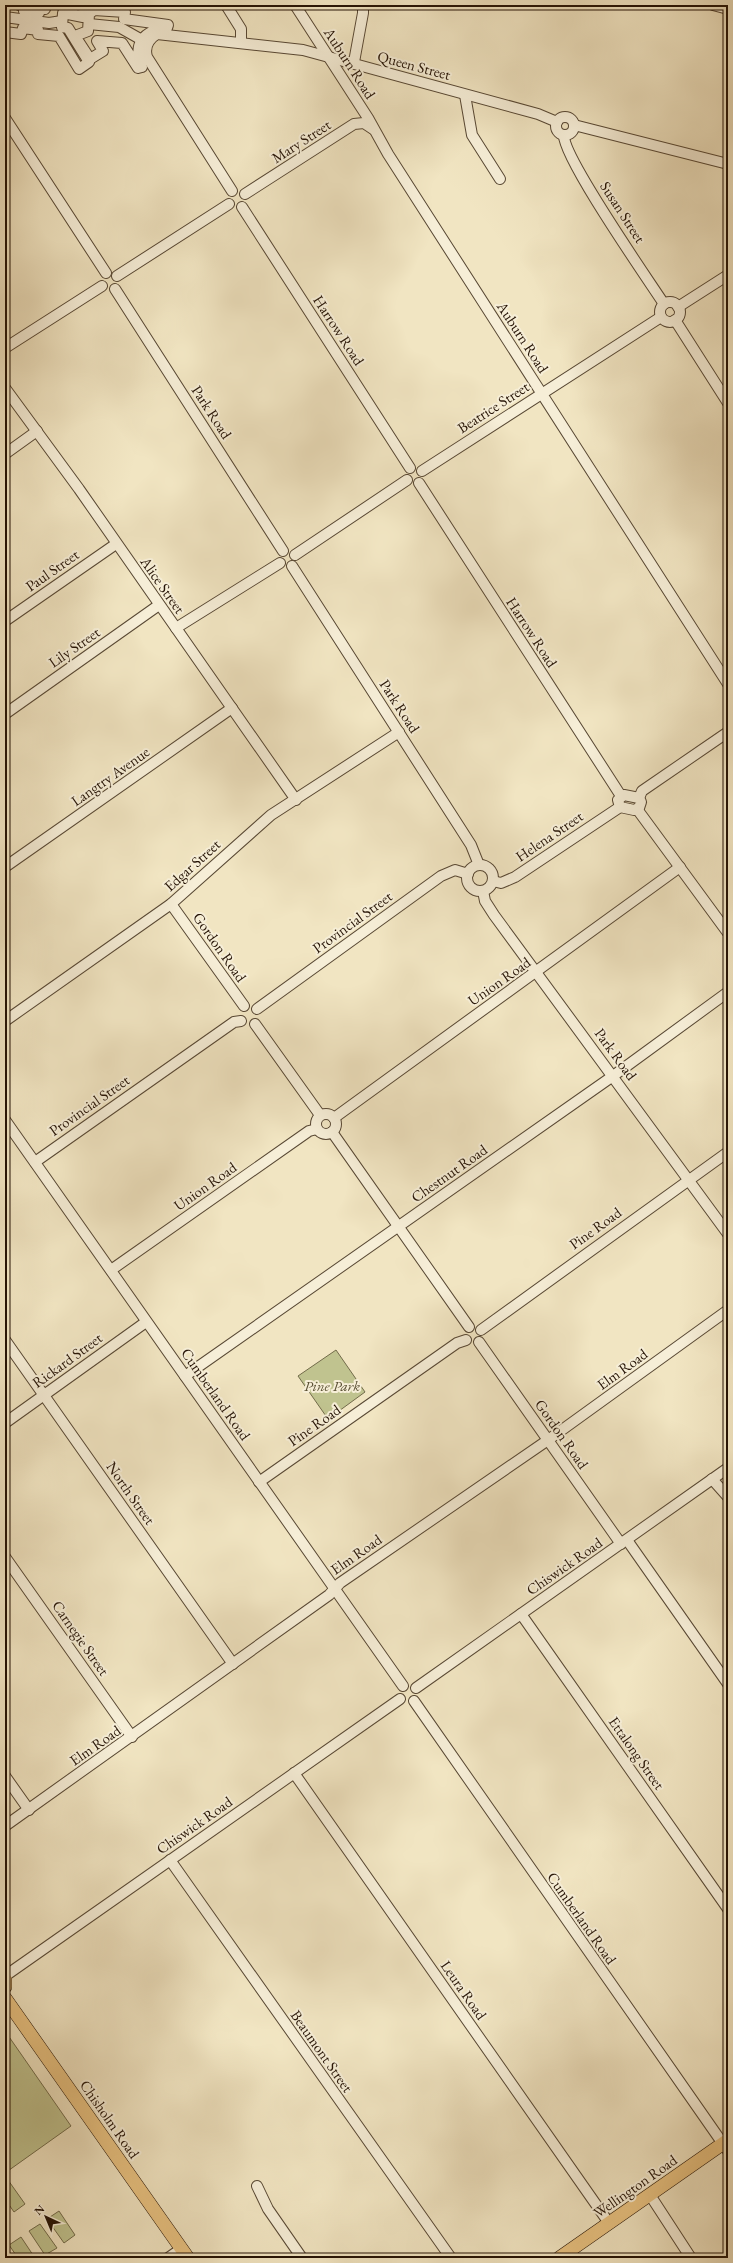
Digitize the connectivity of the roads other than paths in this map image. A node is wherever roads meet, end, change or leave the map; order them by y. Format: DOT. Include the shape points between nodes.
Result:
graph roads {
  1 [pos="19,5"];
  2 [pos="46,5"];
  3 [pos="71,5"];
  4 [pos="226,5"];
  5 [pos="295,5"];
  6 [pos="363,5"];
  7 [pos="713,5"];
  8 [pos="728,9"];
  9 [pos="5,17"];
  10 [pos="62,21"];
  11 [pos="89,24"];
  12 [pos="106,26"];
  13 [pos="5,32"];
  14 [pos="316,37"];
  15 [pos="142,40"];
  16 [pos="80,43"];
  17 [pos="241,43"];
  18 [pos="303,50"];
  19 [pos="329,58"];
  20 [pos="354,62"];
  21 [pos="464,95"];
  22 [pos="5,118"];
  23 [pos="557,122"];
  24 [pos="574,125"];
  25 [pos="373,129"];
  26 [pos="564,135"];
  27 [pos="728,164"];
  28 [pos="500,179"];
  29 [pos="232,191"];
  30 [pos="244,194"];
  31 [pos="229,204"];
  32 [pos="242,207"];
  33 [pos="106,273"];
  34 [pos="728,275"];
  35 [pos="117,276"];
  36 [pos="102,286"];
  37 [pos="115,289"];
  38 [pos="664,304"];
  39 [pos="678,307"];
  40 [pos="661,317"];
  41 [pos="675,320"];
  42 [pos="5,348"];
  43 [pos="5,380"];
  44 [pos="5,387"];
  45 [pos="542,394"];
  46 [pos="728,403"];
  47 [pos="37,431"];
  48 [pos="5,454"];
  49 [pos="410,468"];
  50 [pos="422,471"];
  51 [pos="407,480"];
  52 [pos="419,483"];
  53 [pos="116,544"];
  54 [pos="283,551"];
  55 [pos="295,554"];
  56 [pos="280,563"];
  57 [pos="292,566"];
  58 [pos="159,605"];
  59 [pos="5,621"];
  60 [pos="176,628"];
  61 [pos="728,684"];
  62 [pos="232,708"];
  63 [pos="5,714"];
  64 [pos="400,732"];
  65 [pos="728,732"];
  66 [pos="621,796"];
  67 [pos="639,798"];
  68 [pos="296,800"];
  69 [pos="620,808"];
  70 [pos="638,810"];
  71 [pos="479,865"];
  72 [pos="5,867"];
  73 [pos="680,867"];
  74 [pos="468,874"];
  75 [pos="493,881"];
  76 [pos="483,891"];
  77 [pos="172,904"];
  78 [pos="728,933"];
  79 [pos="537,972"];
  80 [pos="728,992"];
  81 [pos="244,1006"];
  82 [pos="257,1009"];
  83 [pos="5,1020"];
  84 [pos="241,1021"];
  85 [pos="255,1024"];
  86 [pos="613,1076"];
  87 [pos="320,1115"];
  88 [pos="334,1118"];
  89 [pos="5,1120"];
  90 [pos="317,1130"];
  91 [pos="332,1132"];
  92 [pos="728,1152"];
  93 [pos="35,1162"];
  94 [pos="689,1180"];
  95 [pos="398,1228"];
  96 [pos="728,1234"];
  97 [pos="111,1270"];
  98 [pos="728,1310"];
  99 [pos="146,1322"];
  100 [pos="469,1327"];
  101 [pos="481,1330"];
  102 [pos="5,1340"];
  103 [pos="466,1340"];
  104 [pos="479,1342"];
  105 [pos="185,1376"];
  106 [pos="44,1395"];
  107 [pos="5,1423"];
  108 [pos="548,1440"];
  109 [pos="728,1468"];
  110 [pos="712,1479"];
  111 [pos="259,1482"];
  112 [pos="728,1496"];
  113 [pos="624,1542"];
  114 [pos="5,1557"];
  115 [pos="334,1589"];
  116 [pos="522,1614"];
  117 [pos="233,1664"];
  118 [pos="728,1684"];
  119 [pos="403,1686"];
  120 [pos="416,1688"];
  121 [pos="400,1699"];
  122 [pos="414,1701"];
  123 [pos="132,1737"];
  124 [pos="294,1773"];
  125 [pos="5,1776"];
  126 [pos="28,1810"];
  127 [pos="5,1826"];
  128 [pos="170,1860"];
  129 [pos="728,1909"];
  130 [pos="5,1976"];
  131 [pos="5,1979"];
  132 [pos="5,1987"];
  133 [pos="5,1998"];
  134 [pos="726,2145"];
  135 [pos="257,2186"];
  136 [pos="650,2195"];
  137 [pos="609,2223"];
  138 [pos="184,2253"];
  139 [pos="567,2256"];
  140 [pos="168,2258"];
  141 [pos="302,2258"];
  142 [pos="451,2258"];
  143 [pos="690,2258"];
  1 -- 2 [label="street" via="25,6 24,11 39,13 40,8 45,9"];
  3 -- 10 [label="street" via="84,6 82,17 63,13"];
  4 -- 17 [label="street" via="241,30"];
  5 -- 14 [label="street, Auburn Road"];
  6 -- 20 [label="street" via="364,13"];
  7 -- 8 [label="street"];
  9 -- 10 [label="street"];
  10 -- 13 [label="street" via="62,27 68,28 89,62 79,69 59,36 38,34 38,30 23,28 21,34"];
  11 -- 12 [label="street"];
  11 -- 15 [label="street" via="89,14 94,10 125,12 124,19 168,25 167,28 151,32"];
  11 -- 16 [label="street" via="88,31 75,36"];
  12 -- 15 [label="street" via="119,27"];
  12 -- 16 [label="street"];
  14 -- 18 [label="street" via="313,45"];
  14 -- 19 [label="street, Auburn Road"];
  15 -- 16 [label="street" via="138,58 142,67 138,68 122,43 97,41 103,51 90,59"];
  17 -- 18 [label="street, Queen Street"];
  17 -- 29 [label="street, Queen Street" via="158,34 150,40 146,48 147,57"];
  18 -- 19 [label="street, Queen Street"];
  19 -- 20 [label="street, Queen Street"];
  19 -- 25 [label="street, Auburn Road"];
  20 -- 21 [label="street, Queen Street" via="363,67"];
  21 -- 23 [label="street, Queen Street" via="538,114"];
  21 -- 28 [label="street" via="472,135"];
  22 -- 33 [label="street"];
  23 -- 24 [label="street" via="565,117"];
  23 -- 26 [label="street" via="557,130"];
  24 -- 26 [label="street" via="571,133"];
  24 -- 27 [label="street"];
  25 -- 30 [label="street, Mary Street" via="364,123 354,124"];
  25 -- 45 [label="street, Auburn Road"];
  26 -- 38 [label="street, Susan Street" via="563,142 576,167"];
  29 -- 30 [label="street" via="239,190"];
  29 -- 31 [label="street" via="228,197"];
  30 -- 32 [label="street" via="246,201"];
  31 -- 32 [label="street" via="235,208"];
  31 -- 35 [label="street"];
  32 -- 49 [label="street, Harrow Road"];
  33 -- 35 [label="street" via="112,272"];
  33 -- 36 [label="street" via="102,278"];
  34 -- 39 [label="street"];
  35 -- 37 [label="street" via="119,283"];
  36 -- 37 [label="street" via="106,290"];
  36 -- 42 [label="street"];
  37 -- 54 [label="street, Park Road"];
  38 -- 39 [label="street" via="670,302"];
  38 -- 40 [label="street" via="660,308"];
  39 -- 41 [label="street" via="679,316"];
  40 -- 41 [label="street" via="669,322"];
  40 -- 45 [label="street, Beatrice Street"];
  41 -- 46 [label="street"];
  43 -- 44 [label="street"];
  44 -- 47 [label="street, Alice Street"];
  45 -- 50 [label="street, Beatrice Street"];
  45 -- 61 [label="street, Auburn Road"];
  47 -- 48 [label="street"];
  47 -- 53 [label="street, Alice Street"];
  49 -- 50 [label="street"];
  49 -- 51 [label="street"];
  50 -- 52 [label="street" via="423,476"];
  51 -- 52 [label="street" via="414,484"];
  51 -- 55 [label="street"];
  52 -- 66 [label="street, Harrow Road"];
  53 -- 58 [label="street, Alice Street"];
  53 -- 59 [label="street, Paul Street"];
  54 -- 55 [label="street" via="291,550"];
  54 -- 56 [label="street" via="279,555"];
  55 -- 57 [label="street" via="296,560"];
  56 -- 57 [label="street" via="287,567"];
  56 -- 60 [label="street"];
  57 -- 64 [label="street, Park Road"];
  58 -- 60 [label="street, Alice Street"];
  58 -- 63 [label="street, Lily Street"];
  60 -- 62 [label="street, Alice Street"];
  62 -- 68 [label="street, Alice Street"];
  62 -- 72 [label="street, Langtry Avenue"];
  64 -- 68 [label="street, Edgar Street"];
  64 -- 71 [label="street, Park Road" via="471,845"];
  65 -- 67 [label="street" via="642,791"];
  66 -- 67 [label="street"];
  66 -- 69 [label="street" via="618,802"];
  67 -- 70 [label="street" via="641,805"];
  68 -- 77 [label="street, Edgar Street" via="271,815 248,834"];
  69 -- 70 [label="street"];
  69 -- 75 [label="street, Helena Street" via="515,877 501,883"];
  70 -- 73 [label="street"];
  71 -- 74 [label="street" via="472,868"];
  71 -- 75 [label="street" via="490,869"];
  73 -- 78 [label="street"];
  73 -- 79 [label="street, Union Road"];
  74 -- 76 [label="street" via="470,887"];
  74 -- 82 [label="street, Provincial Street" via="455,870 441,876"];
  75 -- 76 [label="street" via="490,887"];
  76 -- 79 [label="street, Park Road" via="485,901 494,915"];
  77 -- 81 [label="street, Gordon Road"];
  77 -- 83 [label="street, Edgar Street"];
  79 -- 86 [label="street, Park Road"];
  79 -- 88 [label="street, Union Road"];
  80 -- 86 [label="street, Chestnut Road"];
  81 -- 82 [label="street" via="250,1005"];
  81 -- 84 [label="street" via="239,1015"];
  82 -- 85 [label="street" via="259,1015"];
  84 -- 85 [label="street"];
  84 -- 93 [label="street, Provincial Street" via="234,1022"];
  85 -- 87 [label="street"];
  86 -- 94 [label="street, Park Road"];
  86 -- 95 [label="street, Chestnut Road"];
  87 -- 88 [label="street" via="326,1113"];
  87 -- 90 [label="street" via="315,1123"];
  88 -- 91 [label="street" via="336,1124"];
  89 -- 93 [label="street, Cumberland Road"];
  90 -- 91 [label="street" via="322,1133"];
  90 -- 97 [label="street, Union Road" via="309,1131"];
  91 -- 95 [label="street"];
  92 -- 94 [label="street, Pine Road"];
  93 -- 97 [label="street, Cumberland Road"];
  94 -- 96 [label="street, Park Road"];
  94 -- 101 [label="street, Pine Road"];
  95 -- 100 [label="street"];
  95 -- 105 [label="street, Chestnut Road"];
  97 -- 99 [label="street, Cumberland Road"];
  98 -- 108 [label="street, Elm Road"];
  99 -- 105 [label="street, Cumberland Road"];
  99 -- 106 [label="street, Rickard Street"];
  100 -- 101 [label="street" via="476,1326"];
  100 -- 103 [label="street" via="465,1333"];
  101 -- 104 [label="street" via="483,1335"];
  102 -- 106 [label="street, North Street"];
  103 -- 104 [label="street" via="472,1344"];
  103 -- 111 [label="street, Pine Road" via="458,1343"];
  104 -- 108 [label="street, Gordon Road"];
  105 -- 111 [label="street, Cumberland Road"];
  106 -- 107 [label="street, Rickard Street"];
  106 -- 117 [label="street, North Street"];
  108 -- 113 [label="street, Gordon Road"];
  108 -- 115 [label="street, Elm Road"];
  109 -- 110 [label="street, Chiswick Road"];
  110 -- 112 [label="street"];
  110 -- 113 [label="street, Chiswick Road"];
  111 -- 115 [label="street, Cumberland Road"];
  113 -- 116 [label="street, Chiswick Road"];
  113 -- 118 [label="street, Gordon Road"];
  114 -- 123 [label="street, Carnegie Street"];
  115 -- 117 [label="street, Elm Road"];
  115 -- 119 [label="street, Cumberland Road"];
  116 -- 120 [label="street, Chiswick Road"];
  116 -- 129 [label="street, Ettalong Street"];
  117 -- 123 [label="street, Elm Road"];
  119 -- 120 [label="street" via="411,1685"];
  119 -- 121 [label="street" via="399,1690"];
  120 -- 122 [label="street" via="417,1696"];
  121 -- 122 [label="street" via="405,1703"];
  121 -- 124 [label="street, Chiswick Road"];
  122 -- 134 [label="street, Cumberland Road"];
  123 -- 126 [label="street, Elm Road"];
  124 -- 128 [label="street, Chiswick Road"];
  124 -- 137 [label="street, Leura Road"];
  125 -- 126 [label="street"];
  126 -- 127 [label="street, Elm Road"];
  128 -- 130 [label="street, Chiswick Road"];
  128 -- 142 [label="street, Beaumont Street"];
  131 -- 132 [label="main road"];
  133 -- 138 [label="main road, Chisholm Road"];
  134 -- 136 [label="main road, Wellington Road"];
  135 -- 141 [label="street" via="268,2209"];
  136 -- 137 [label="main road, Wellington Road"];
  136 -- 143 [label="street"];
  137 -- 139 [label="main road, Wellington Road"];
  138 -- 140 [label="street"];
}
